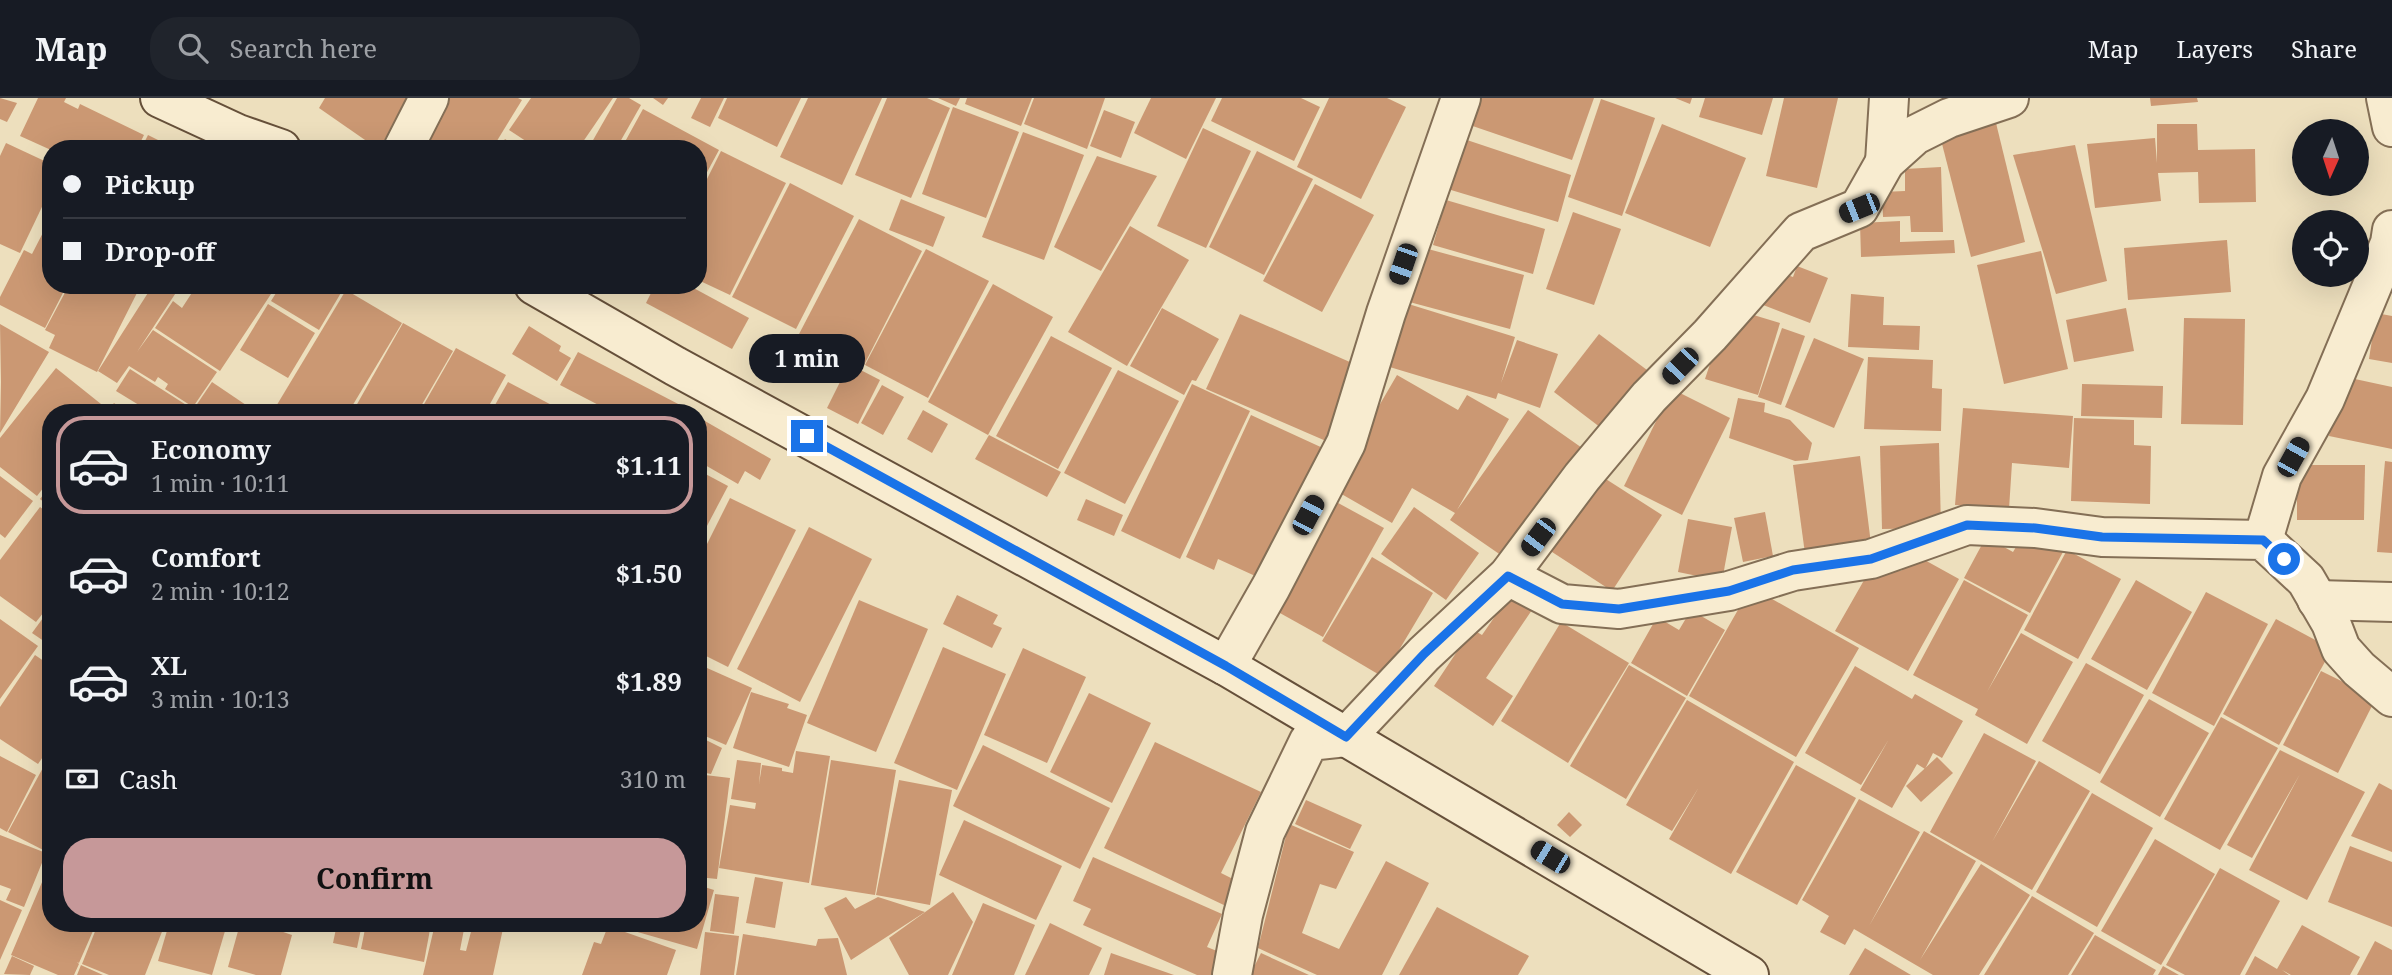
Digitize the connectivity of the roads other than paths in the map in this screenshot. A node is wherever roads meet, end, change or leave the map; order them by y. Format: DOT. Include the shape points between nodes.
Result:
graph roads {
  1 [pos="160,98"];
  2 [pos="429,98"];
  3 [pos="1461,98"];
  4 [pos="1889,98"];
  5 [pos="2009,98"];
  6 [pos="2386,98"];
  7 [pos="2392,127"];
  8 [pos="255,140"];
  9 [pos="408,140"];
  10 [pos="1885,162"];
  11 [pos="2392,230"];
  12 [pos="550,294"];
  13 [pos="2263,540"];
  14 [pos="1508,576"];
  15 [pos="2317,600"];
  16 [pos="2392,602"];
  17 [pos="1226,666"];
  18 [pos="2392,697"];
  19 [pos="1346,737"];
  20 [pos="1233,975"];
  21 [pos="1749,975"];
  1 -- 8 [label="street"];
  2 -- 9 [label="street"];
  3 -- 17 [label="street" via="1346,443"];
  4 -- 10 [label="street"];
  5 -- 10 [label="street" via="1914,135"];
  6 -- 7 [label="street"];
  10 -- 14 [label="street" via="1859,208 1801,232 1649,397"];
  11 -- 13 [label="street" via="2325,399 2282,476"];
  12 -- 17 [label="street"];
  13 -- 14 [label="street" via="2102,537 1967,525 1871,559 1793,570 1729,591 1619,609 1562,604"];
  13 -- 15 [label="street" via="2306,580"];
  14 -- 19 [label="street" via="1424,654"];
  15 -- 16 [label="street"];
  15 -- 18 [label="street" via="2341,649"];
  17 -- 19 [label="street"];
  19 -- 20 [label="street" via="1309,741 1285,788 1253,871"];
  19 -- 21 [label="street"];
}
